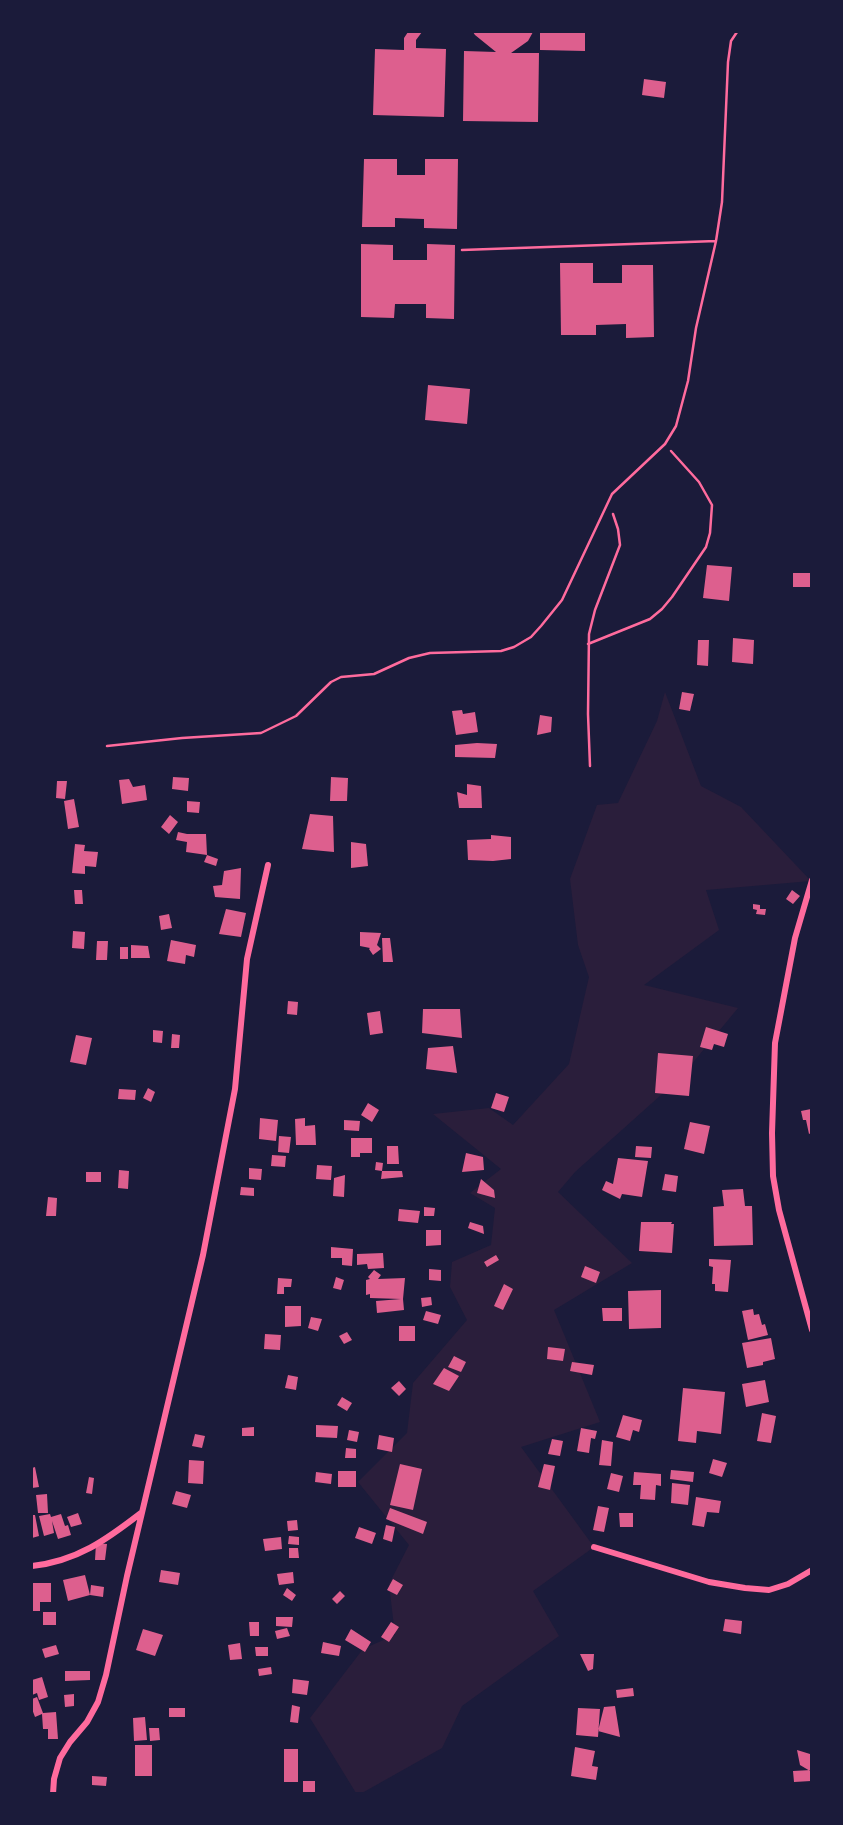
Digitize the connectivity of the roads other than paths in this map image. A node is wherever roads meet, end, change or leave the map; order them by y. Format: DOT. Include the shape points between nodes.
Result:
graph roads {
  1 [pos="737,32"];
  2 [pos="716,241"];
  3 [pos="462,250"];
  4 [pos="107,746"];
  5 [pos="268,865"];
  6 [pos="811,881"];
  7 [pos="811,1330"];
  8 [pos="142,1513"];
  9 [pos="594,1547"];
  10 [pos="32,1566"];
  11 [pos="811,1570"];
  12 [pos="53,1794"];
  1 -- 2 [label="lane" via="728,62"];
  2 -- 3 [label="lane"];
  2 -- 4 [label="lane" via="676,426 665,444 612,494 562,600 531,637 501,651 430,653 374,674 341,677 296,716 261,733"];
  5 -- 8 [label="street" via="247,959 235,1090 203,1255"];
  6 -- 7 [label="street" via="775,1043 772,1133 779,1210"];
  8 -- 10 [label="street" via="82,1553"];
  8 -- 12 [label="street" via="106,1675 87,1722 60,1758"];
  9 -- 11 [label="street" via="709,1582 745,1588 769,1590"];
}
